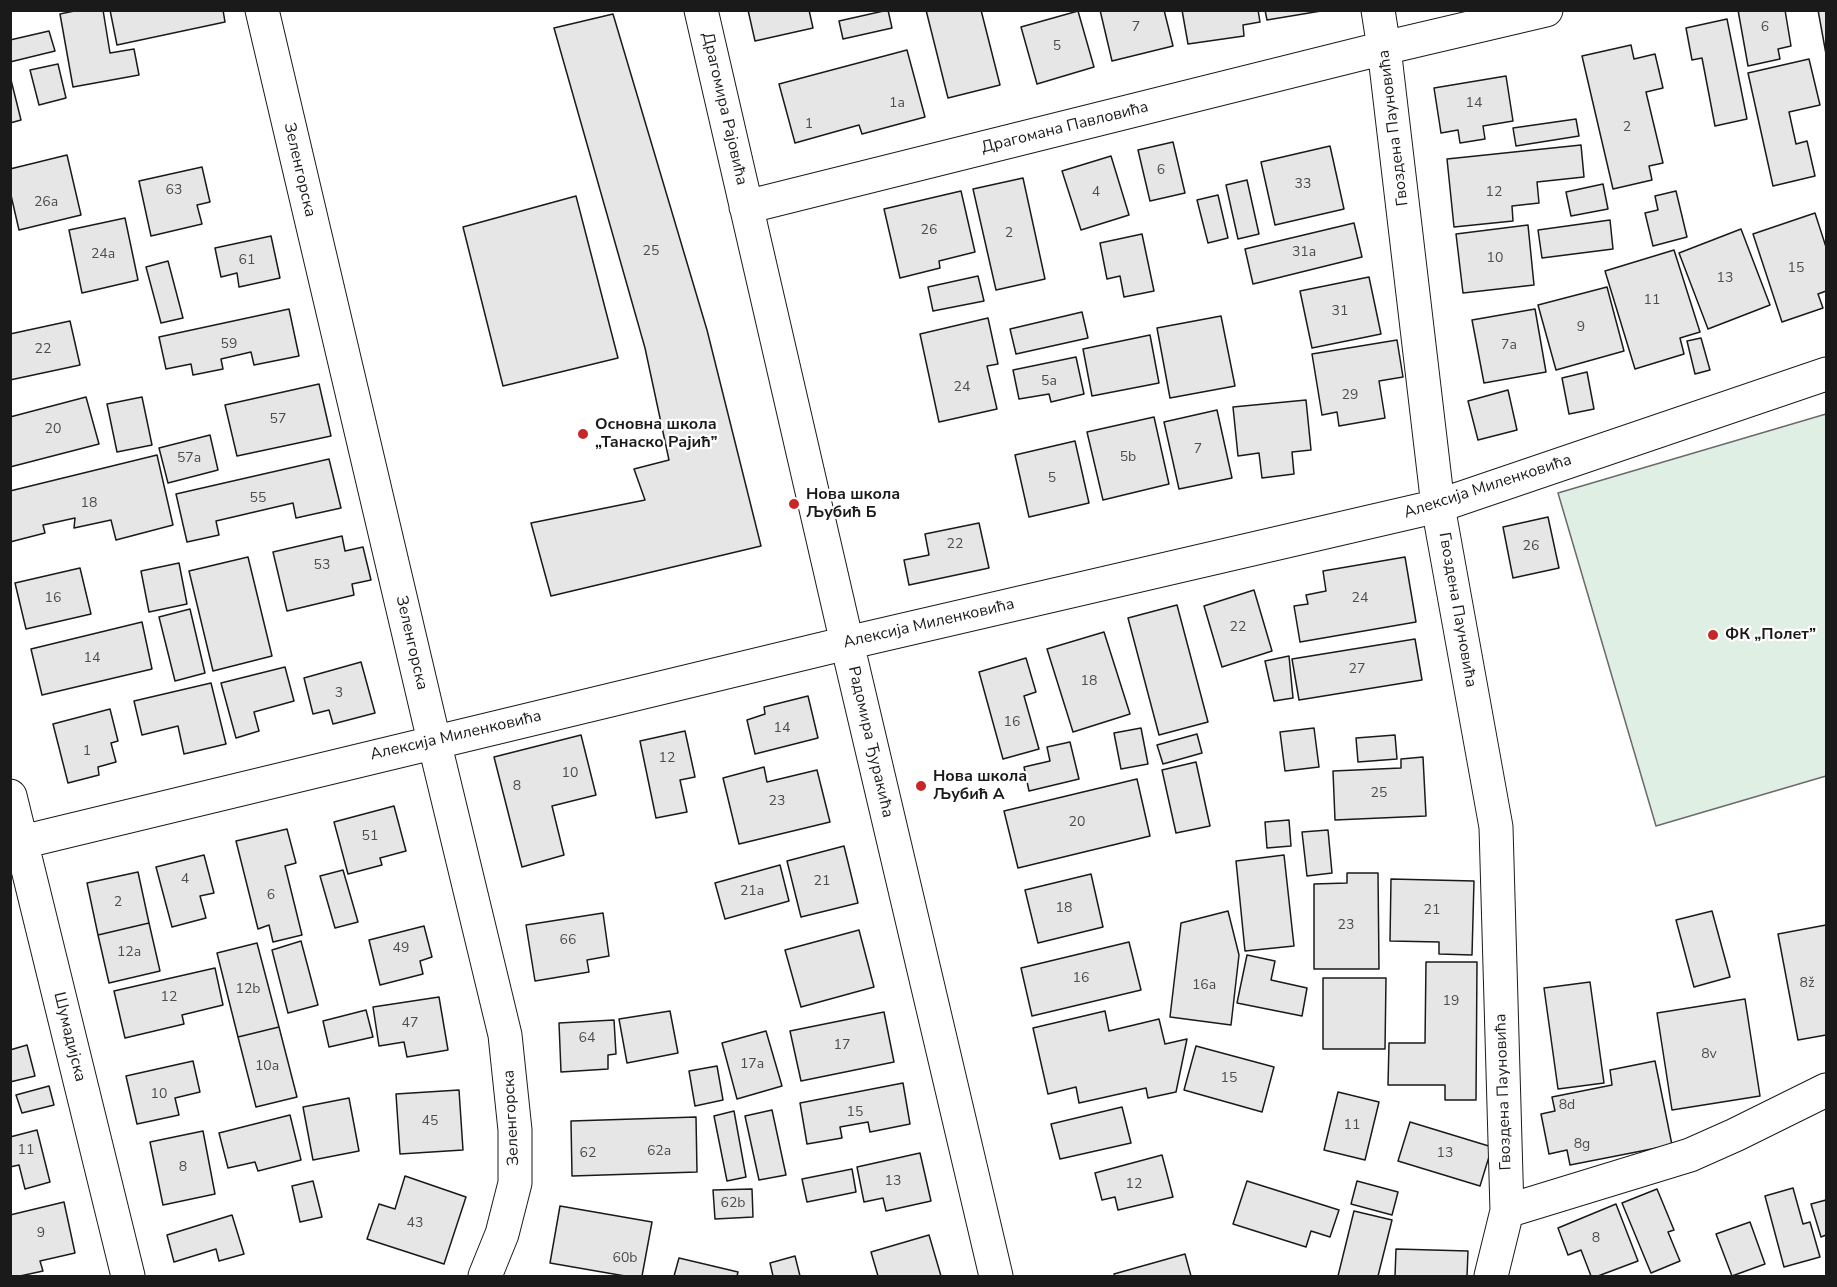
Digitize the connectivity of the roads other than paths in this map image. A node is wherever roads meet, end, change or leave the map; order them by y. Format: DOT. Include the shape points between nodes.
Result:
graph roads {
  1 [pos="262,10"];
  2 [pos="701,10"];
  3 [pos="1378,10"];
  4 [pos="1546,10"];
  5 [pos="1384,48"];
  6 [pos="746,207"];
  7 [pos="1827,374"];
  8 [pos="1438,506"];
  9 [pos="846,643"];
  10 [pos="434,741"];
  11 [pos="10,796"];
  12 [pos="22,842"];
  13 [pos="1827,1090"];
  14 [pos="1507,1211"];
  15 [pos="128,1276"];
  16 [pos="485,1276"];
  17 [pos="996,1276"];
  18 [pos="1491,1276"];
  1 -- 10 [label="street, Зеленгорска"];
  2 -- 6 [label="street, Драгомира Рајовића"];
  3 -- 5 [label="street, Гвоздена Пауновића"];
  4 -- 5 [label="street, Драгомана Павловића"];
  5 -- 6 [label="street, Драгомана Павловића"];
  5 -- 8 [label="street, Гвоздена Пауновића"];
  6 -- 9 [label="street, Радомира Ђуракића"];
  7 -- 8 [label="street, Алексија Миленковића"];
  8 -- 9 [label="street, Алексија Миленковића"];
  8 -- 14 [label="street, Гвоздена Пауновића" via="1496,826"];
  9 -- 10 [label="street, Алексија Миленковића"];
  9 -- 17 [label="street, Радомира Ђуракића"];
  10 -- 12 [label="street, Алексија Миленковића"];
  10 -- 16 [label="street, Зеленгорска" via="505,1035 515,1130 515,1183 502,1234"];
  11 -- 12 [label="street, Шумадијска"];
  12 -- 15 [label="street, Шумадијска"];
  13 -- 14 [label="street" via="1690,1155"];
  14 -- 18 [label="street, Гвоздена Пауновића"];
}
